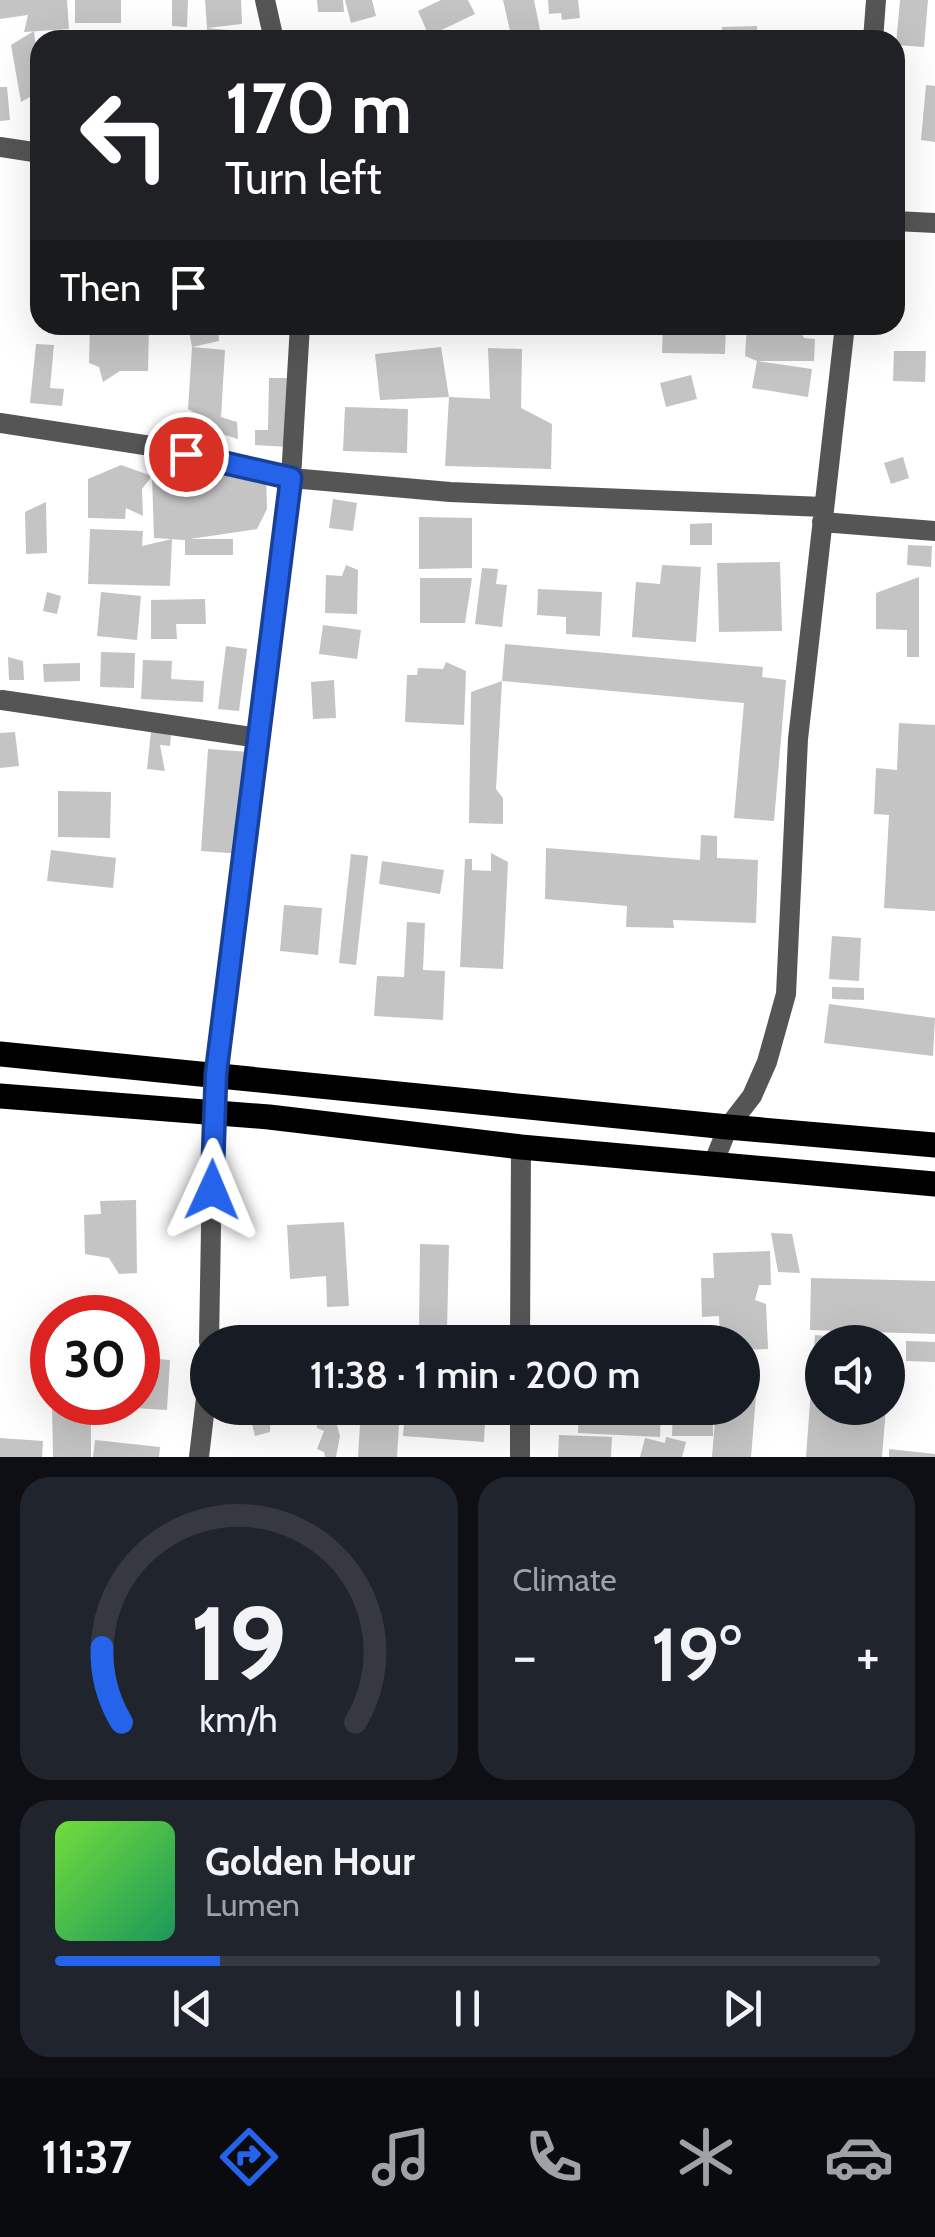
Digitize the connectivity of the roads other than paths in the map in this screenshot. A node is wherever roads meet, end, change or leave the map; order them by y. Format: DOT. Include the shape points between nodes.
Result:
graph roads {
  1 [pos="265,0"];
  2 [pos="876,0"];
  3 [pos="272,30"];
  4 [pos="873,30"];
  5 [pos="0,147"];
  6 [pos="30,152"];
  7 [pos="905,222"];
  8 [pos="935,223"];
  9 [pos="299,335"];
  10 [pos="844,335"];
  11 [pos="0,423"];
  12 [pos="291,478"];
  13 [pos="823,514"];
  14 [pos="935,531"];
  15 [pos="2,700"];
  16 [pos="258,738"];
  17 [pos="0,1054"];
  18 [pos="216,1074"];
  19 [pos="0,1096"];
  20 [pos="213,1114"];
  21 [pos="728,1128"];
  22 [pos="935,1145"];
  23 [pos="521,1147"];
  24 [pos="713,1164"];
  25 [pos="935,1184"];
  26 [pos="209,1325"];
  27 [pos="520,1325"];
  28 [pos="203,1425"];
  29 [pos="520,1425"];
  30 [pos="199,1457"];
  31 [pos="520,1457"];
  1 -- 3 [label="street"];
  2 -- 4 [label="street"];
  5 -- 6 [label="street"];
  7 -- 8 [label="street"];
  9 -- 12 [label="street"];
  10 -- 13 [label="street"];
  11 -- 12 [label="street" via="151,446"];
  12 -- 13 [label="street"];
  12 -- 16 [label="street"];
  13 -- 14 [label="street"];
  13 -- 21 [label="street" via="798,739 786,994 767,1062"];
  15 -- 16 [label="street"];
  16 -- 18 [label="street"];
  17 -- 18 [label="main road"];
  18 -- 20 [label="street"];
  18 -- 21 [label="main road"];
  19 -- 20 [label="main road"];
  20 -- 23 [label="main road"];
  20 -- 26 [label="street"];
  21 -- 22 [label="main road"];
  21 -- 24 [label="street"];
  23 -- 24 [label="main road"];
  23 -- 27 [label="street"];
  24 -- 25 [label="main road"];
  28 -- 30 [label="street"];
  29 -- 31 [label="street"];
}
